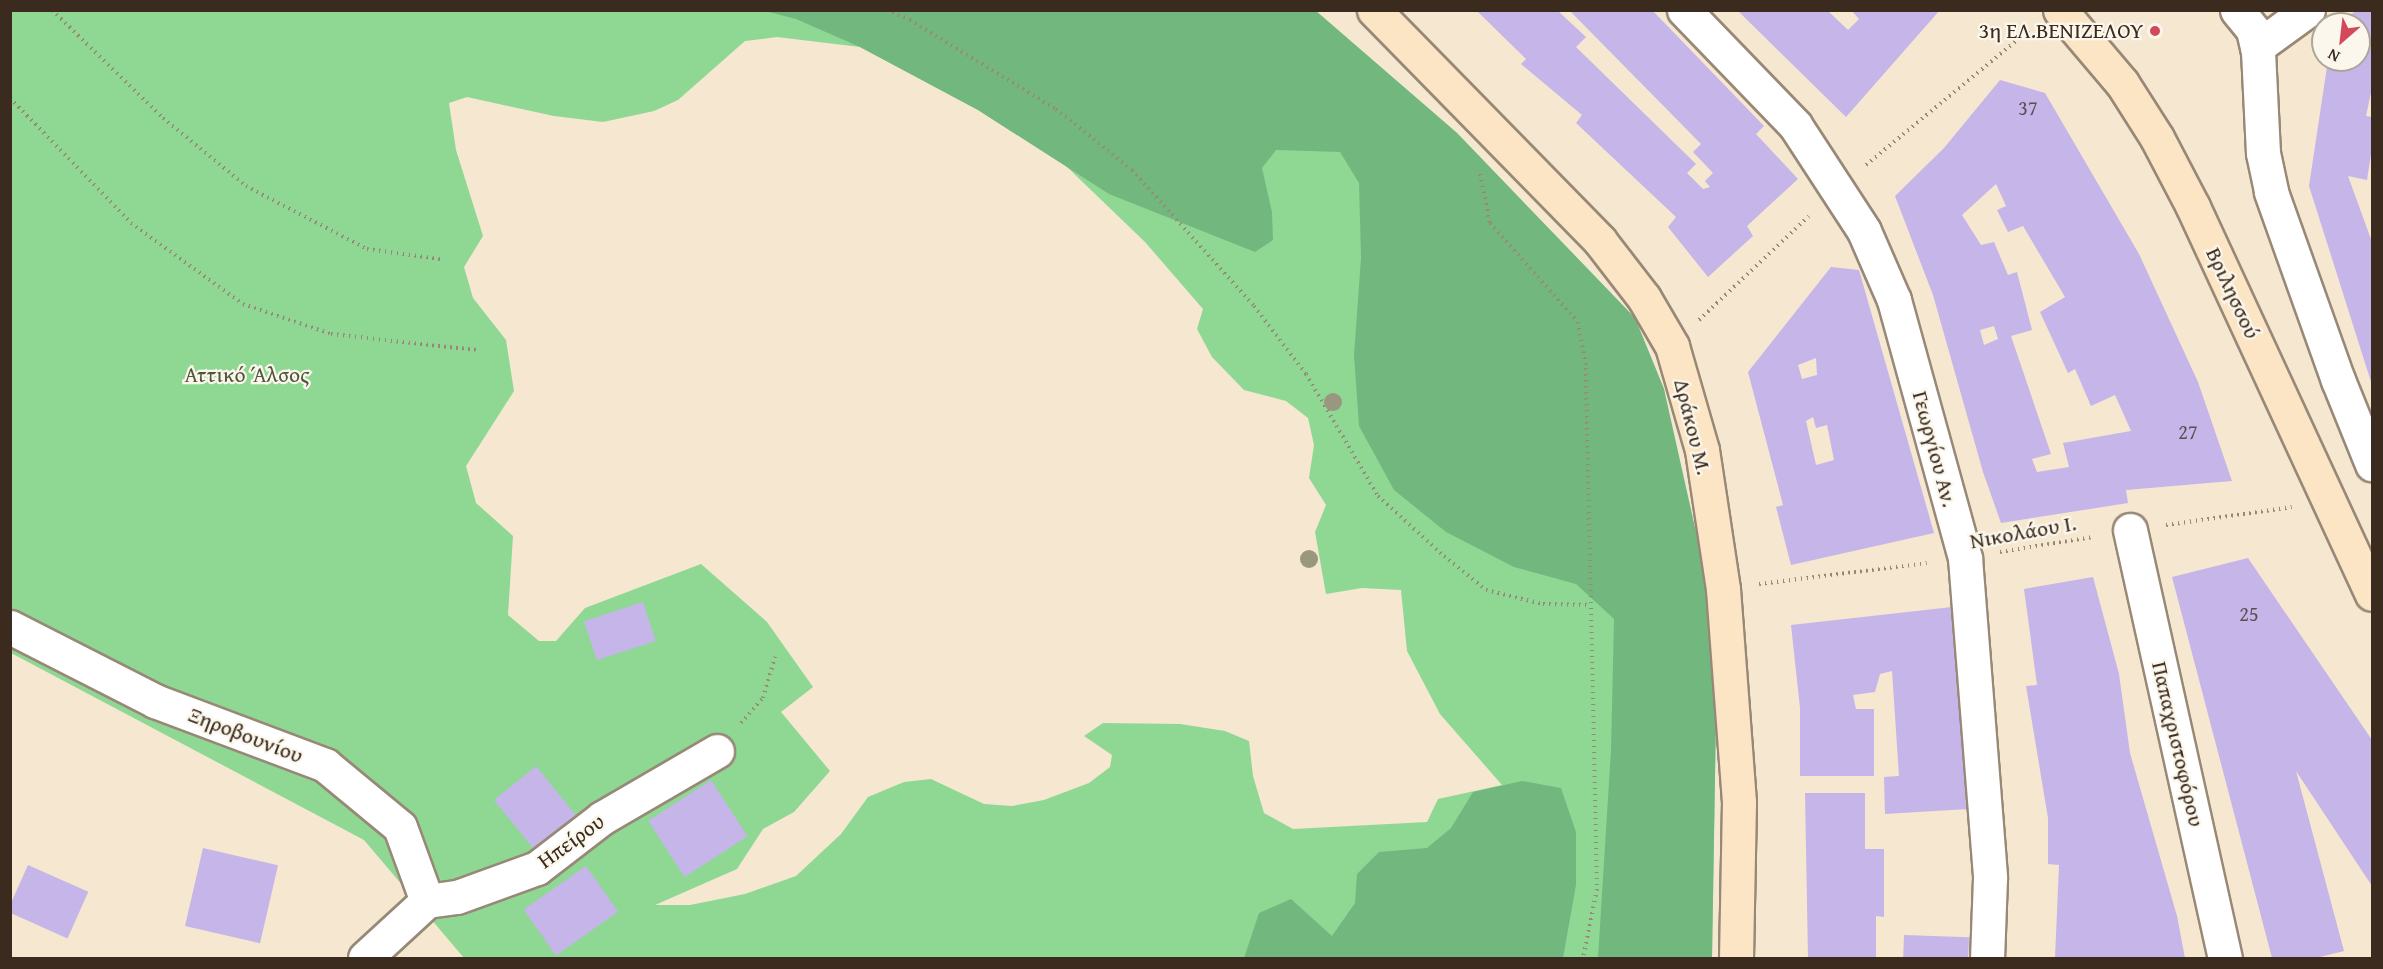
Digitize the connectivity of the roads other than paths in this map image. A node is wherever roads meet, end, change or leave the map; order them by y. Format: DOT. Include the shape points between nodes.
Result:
graph roads {
  1 [pos="1374,10"];
  2 [pos="1684,10"];
  3 [pos="2060,10"];
  4 [pos="2237,10"];
  5 [pos="2308,10"];
  6 [pos="2257,47"];
  7 [pos="2373,464"];
  8 [pos="2130,530"];
  9 [pos="2373,594"];
  10 [pos="10,627"];
  11 [pos="717,751"];
  12 [pos="427,901"];
  13 [pos="365,958"];
  14 [pos="1736,958"];
  15 [pos="1987,958"];
  16 [pos="2225,958"];
  1 -- 14 [label="street, Δράκου Μ." via="1600,241 1644,298 1672,346 1702,450 1723,589 1739,802"];
  2 -- 15 [label="street, Γεωργίου Αν." via="1795,125 1864,231 1894,300 1965,558 1990,878"];
  3 -- 9 [label="street, Βριλησσού" via="2122,83 2157,138"];
  4 -- 6 [label="street" via="2253,30"];
  5 -- 6 [label="street"];
  6 -- 7 [label="street" via="2263,153 2271,192 2338,380"];
  8 -- 16 [label="street, Παπαχριστοφόρου"];
  10 -- 12 [label="street, Ξηροβουνίου" via="155,701 325,765 400,827"];
  11 -- 12 [label="street, Ηπείρου" via="602,818 537,868 456,897"];
  12 -- 13 [label="street"];
}
